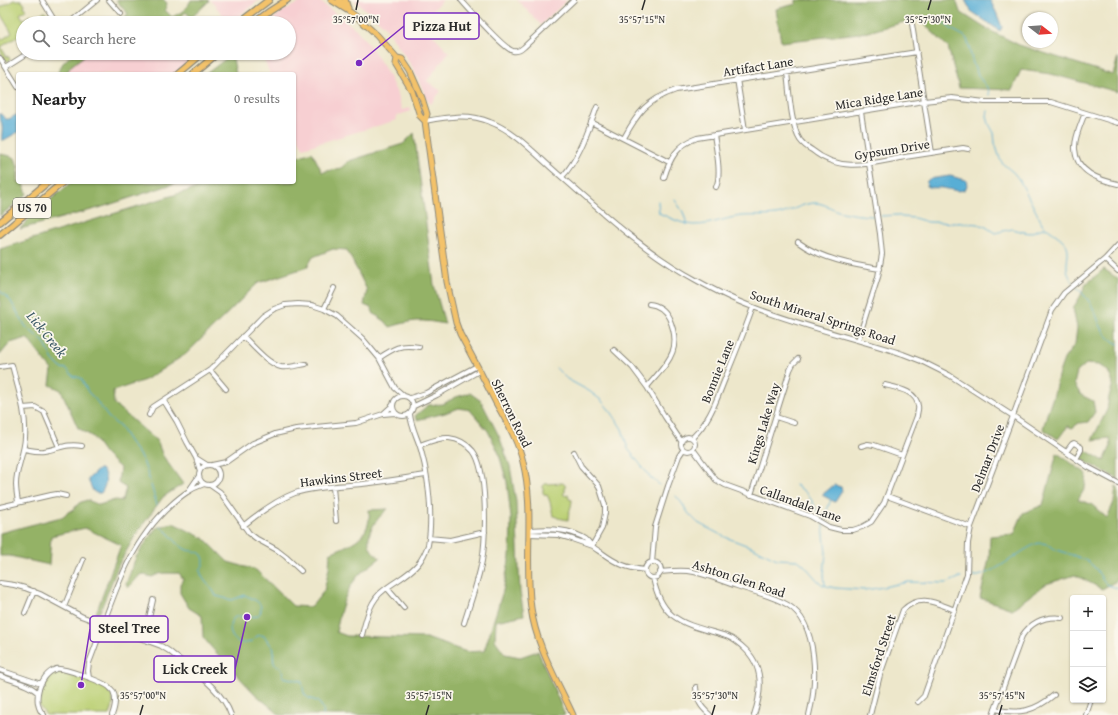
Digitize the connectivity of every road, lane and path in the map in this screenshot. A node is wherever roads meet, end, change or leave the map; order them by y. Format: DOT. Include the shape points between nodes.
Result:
graph roads {
  1 [pos="42,0"];
  2 [pos="97,0"];
  3 [pos="109,0"];
  4 [pos="269,0"];
  5 [pos="287,0"];
  6 [pos="331,0"];
  7 [pos="339,0"];
  8 [pos="345,0"];
  9 [pos="461,0"];
  10 [pos="574,0"];
  11 [pos="349,10"];
  12 [pos="121,14"];
  13 [pos="52,16"];
  14 [pos="78,16"];
  15 [pos="248,16"];
  16 [pos="263,16"];
  17 [pos="912,24"];
  18 [pos="916,52"];
  19 [pos="0,58"];
  20 [pos="17,60"];
  21 [pos="195,60"];
  22 [pos="210,60"];
  23 [pos="6,67"];
  24 [pos="180,72"];
  25 [pos="195,72"];
  26 [pos="786,72"];
  27 [pos="737,79"];
  28 [pos="16,84"];
  29 [pos="924,101"];
  30 [pos="597,107"];
  31 [pos="861,112"];
  32 [pos="1085,113"];
  33 [pos="425,121"];
  34 [pos="591,122"];
  35 [pos="793,122"];
  36 [pos="1118,123"];
  37 [pos="745,130"];
  38 [pos="714,134"];
  39 [pos="624,138"];
  40 [pos="968,149"];
  41 [pos="932,153"];
  42 [pos="669,162"];
  43 [pos="869,164"];
  44 [pos="562,177"];
  45 [pos="664,178"];
  46 [pos="46,184"];
  47 [pos="61,184"];
  48 [pos="1118,184"];
  49 [pos="716,187"];
  50 [pos="0,222"];
  51 [pos="0,235"];
  52 [pos="798,242"];
  53 [pos="1118,245"];
  54 [pos="1105,259"];
  55 [pos="880,269"];
  56 [pos="1118,271"];
  57 [pos="334,288"];
  58 [pos="650,304"];
  59 [pos="753,307"];
  60 [pos="324,309"];
  61 [pos="243,336"];
  62 [pos="858,340"];
  63 [pos="419,347"];
  64 [pos="614,350"];
  65 [pos="379,358"];
  66 [pos="798,359"];
  67 [pos="306,364"];
  68 [pos="477,366"];
  69 [pos="0,367"];
  70 [pos="210,370"];
  71 [pos="479,371"];
  72 [pos="885,385"];
  73 [pos="646,387"];
  74 [pos="395,388"];
  75 [pos="226,389"];
  76 [pos="403,395"];
  77 [pos="410,398"];
  78 [pos="395,399"];
  79 [pos="164,401"];
  80 [pos="393,405"];
  81 [pos="414,406"];
  82 [pos="23,408"];
  83 [pos="395,413"];
  84 [pos="383,414"];
  85 [pos="410,414"];
  86 [pos="148,415"];
  87 [pos="403,416"];
  88 [pos="1013,416"];
  89 [pos="776,417"];
  90 [pos="794,423"];
  91 [pos="411,424"];
  92 [pos="692,438"];
  93 [pos="681,441"];
  94 [pos="420,445"];
  95 [pos="82,446"];
  96 [pos="861,446"];
  97 [pos="59,447"];
  98 [pos="24,449"];
  99 [pos="693,449"];
  100 [pos="683,450"];
  101 [pos="574,452"];
  102 [pos="1066,452"];
  103 [pos="902,455"];
  104 [pos="196,458"];
  105 [pos="1076,459"];
  106 [pos="226,462"];
  107 [pos="210,465"];
  108 [pos="200,471"];
  109 [pos="426,475"];
  110 [pos="199,476"];
  111 [pos="218,477"];
  112 [pos="1118,483"];
  113 [pos="204,484"];
  114 [pos="210,485"];
  115 [pos="333,487"];
  116 [pos="190,489"];
  117 [pos="220,492"];
  118 [pos="751,495"];
  119 [pos="66,496"];
  120 [pos="887,496"];
  121 [pos="18,502"];
  122 [pos="0,507"];
  123 [pos="336,521"];
  124 [pos="243,526"];
  125 [pos="971,527"];
  126 [pos="485,532"];
  127 [pos="529,532"];
  128 [pos="428,538"];
  129 [pos="592,546"];
  130 [pos="83,560"];
  131 [pos="652,562"];
  132 [pos="645,570"];
  133 [pos="301,572"];
  134 [pos="660,572"];
  135 [pos="653,578"];
  136 [pos="0,583"];
  137 [pos="387,588"];
  138 [pos="34,591"];
  139 [pos="153,600"];
  140 [pos="64,607"];
  141 [pos="404,608"];
  142 [pos="955,610"];
  143 [pos="25,613"];
  144 [pos="1062,618"];
  145 [pos="464,623"];
  146 [pos="104,624"];
  147 [pos="362,635"];
  148 [pos="142,638"];
  149 [pos="178,658"];
  150 [pos="89,663"];
  151 [pos="0,670"];
  152 [pos="165,673"];
  153 [pos="79,674"];
  154 [pos="0,676"];
  155 [pos="90,678"];
  156 [pos="42,684"];
  157 [pos="696,687"];
  158 [pos="38,693"];
  159 [pos="1054,695"];
  160 [pos="918,702"];
  161 [pos="1090,703"];
  162 [pos="114,709"];
  163 [pos="995,709"];
  164 [pos="44,715"];
  165 [pos="112,715"];
  166 [pos="118,715"];
  167 [pos="231,715"];
  168 [pos="573,715"];
  169 [pos="710,715"];
  170 [pos="754,715"];
  171 [pos="809,715"];
  172 [pos="870,715"];
  173 [pos="992,715"];
  174 [pos="1086,715"];
  1 -- 13 [label="street"];
  2 -- 14 [label="street"];
  3 -- 12 [label="street"];
  4 -- 15 [label="highway"];
  5 -- 16 [label="highway"];
  6 -- 11 [label="main road, Sherron Road"];
  7 -- 11 [label="main road, Sherron Road"];
  8 -- 11 [label="highway"];
  9 -- 10 [label="street" via="509,49 514,51 524,47"];
  11 -- 33 [label="main road, Sherron Road" via="377,35 397,58 402,59 417,86 427,114"];
  17 -- 18 [label="street"];
  18 -- 26 [label="street, Artifact Lane"];
  18 -- 29 [label="street"];
  19 -- 23 [label="street"];
  20 -- 23 [label="street"];
  21 -- 24 [label="highway"];
  22 -- 25 [label="highway"];
  23 -- 28 [label="street"];
  26 -- 27 [label="street, Artifact Lane"];
  26 -- 35 [label="street, Gypsum Drive"];
  27 -- 37 [label="street"];
  27 -- 39 [label="street, Artifact Lane" via="664,94 644,107"];
  29 -- 31 [label="street, Mica Ridge Lane"];
  29 -- 32 [label="street, Mica Ridge Lane" via="952,98 985,102 1051,102"];
  29 -- 41 [label="street"];
  30 -- 34 [label="street"];
  31 -- 35 [label="street, Mica Ridge Lane"];
  31 -- 43 [label="street"];
  32 -- 36 [label="street, Mica Ridge Lane"];
  32 -- 48 [label="street" via="1075,150 1080,164 1086,172"];
  33 -- 44 [label="street, South Mineral Springs Road" via="459,116 490,122 514,136"];
  33 -- 68 [label="main road, Sherron Road" via="452,307 460,334"];
  34 -- 39 [label="street"];
  34 -- 44 [label="street" via="576,158"];
  35 -- 37 [label="street, Mica Ridge Lane"];
  35 -- 43 [label="street, Gypsum Drive" via="800,141 818,156 837,164"];
  37 -- 38 [label="street, Mica Ridge Lane"];
  38 -- 42 [label="street, Mica Ridge Lane" via="687,142"];
  38 -- 49 [label="street" via="719,174"];
  39 -- 42 [label="street"];
  40 -- 41 [label="street, Gypsum Drive"];
  41 -- 43 [label="street, Gypsum Drive"];
  42 -- 45 [label="street, Mica Ridge Lane"];
  43 -- 55 [label="street" via="880,234"];
  44 -- 59 [label="street, South Mineral Springs Road" via="650,251 697,280"];
  46 -- 50 [label="highway, US 70"];
  47 -- 51 [label="highway, US 70"];
  52 -- 55 [label="street" via="831,258"];
  53 -- 54 [label="street, Delmar Drive"];
  54 -- 56 [label="street"];
  54 -- 88 [label="street, Delmar Drive" via="1064,293 1052,310"];
  55 -- 62 [label="street"];
  57 -- 60 [label="street"];
  58 -- 73 [label="street" via="666,313 673,328 674,351"];
  59 -- 62 [label="street, South Mineral Springs Road"];
  59 -- 92 [label="street, Bonnie Lane" via="708,418"];
  60 -- 61 [label="street" via="312,305 285,305 263,316"];
  60 -- 65 [label="street" via="354,330"];
  61 -- 67 [label="street" via="274,364 282,367"];
  61 -- 70 [label="street"];
  62 -- 88 [label="street, South Mineral Springs Road" via="925,363 949,375"];
  63 -- 65 [label="street" via="398,347"];
  64 -- 73 [label="street" via="632,367"];
  65 -- 74 [label="street"];
  66 -- 89 [label="street, Kings Lake Way" via="792,364"];
  68 -- 71 [label="main road, Sherron Road"];
  68 -- 77 [label="street" via="426,393"];
  69 -- 82 [label="street" via="12,365"];
  70 -- 75 [label="street"];
  70 -- 79 [label="street"];
  71 -- 81 [label="street"];
  71 -- 127 [label="main road, Sherron Road" via="510,429 523,461 527,484"];
  72 -- 103 [label="street, Callandale Lane" via="910,393 916,399 918,407"];
  73 -- 93 [label="street"];
  74 -- 76 [label="street"];
  74 -- 78 [label="street"];
  76 -- 77 [label="street"];
  76 -- 78 [label="street"];
  77 -- 81 [label="street"];
  78 -- 80 [label="street"];
  79 -- 86 [label="street" via="153,407"];
  79 -- 104 [label="street"];
  80 -- 83 [label="street"];
  80 -- 84 [label="street"];
  81 -- 85 [label="street"];
  82 -- 97 [label="street" via="36,407 44,412"];
  82 -- 98 [label="street" via="26,430"];
  83 -- 84 [label="street"];
  83 -- 87 [label="street"];
  84 -- 106 [label="street" via="356,423 296,428 275,434 253,443"];
  85 -- 87 [label="street"];
  85 -- 91 [label="street"];
  87 -- 91 [label="street"];
  88 -- 102 [label="street, South Mineral Springs Road"];
  88 -- 125 [label="street, Delmar Drive"];
  89 -- 90 [label="street"];
  89 -- 118 [label="street, Kings Lake Way"];
  91 -- 94 [label="street"];
  92 -- 93 [label="street"];
  92 -- 99 [label="street" via="695,444"];
  93 -- 100 [label="street"];
  94 -- 109 [label="street"];
  94 -- 126 [label="street" via="448,438 463,443 476,455 484,494"];
  95 -- 97 [label="street"];
  96 -- 103 [label="street" via="874,445"];
  97 -- 98 [label="street" via="40,452"];
  98 -- 121 [label="street" via="17,475"];
  99 -- 100 [label="street"];
  99 -- 118 [label="street, Callandale Lane" via="716,480"];
  100 -- 131 [label="street" via="655,527"];
  101 -- 129 [label="street" via="581,466 599,486 605,505 602,528"];
  102 -- 105 [label="street, South Mineral Springs Road"];
  102 -- 105 [label="street" via="1074,443 1081,448"];
  103 -- 120 [label="street, Callandale Lane"];
  104 -- 107 [label="street"];
  104 -- 108 [label="street"];
  105 -- 112 [label="street, South Mineral Springs Road"];
  106 -- 107 [label="street"];
  106 -- 111 [label="street"];
  107 -- 108 [label="street"];
  107 -- 111 [label="street" via="217,469"];
  108 -- 110 [label="street"];
  109 -- 115 [label="street, Hawkins Street"];
  109 -- 128 [label="street" via="430,530"];
  110 -- 113 [label="street"];
  110 -- 116 [label="street"];
  111 -- 114 [label="street" via="216,482"];
  111 -- 117 [label="street"];
  113 -- 114 [label="street"];
  113 -- 116 [label="street"];
  114 -- 117 [label="street"];
  115 -- 123 [label="street"];
  115 -- 124 [label="street, Hawkins Street" via="323,487 282,499"];
  116 -- 146 [label="street" via="162,513 139,542 122,575"];
  117 -- 124 [label="street"];
  118 -- 120 [label="street, Callandale Lane" via="841,530 853,530 872,522"];
  119 -- 121 [label="street" via="57,494"];
  120 -- 125 [label="street"];
  121 -- 122 [label="street"];
  124 -- 133 [label="street" via="257,539 286,557"];
  125 -- 142 [label="street, Delmar Drive" via="967,574"];
  126 -- 128 [label="street" via="450,540"];
  126 -- 145 [label="street" via="480,572"];
  127 -- 129 [label="street" via="565,530 588,540"];
  127 -- 168 [label="main road, Sherron Road" via="530,597 536,630"];
  128 -- 137 [label="street" via="428,546 418,564"];
  129 -- 132 [label="street" via="622,566"];
  130 -- 140 [label="street"];
  131 -- 132 [label="street"];
  131 -- 134 [label="street" via="660,566"];
  132 -- 135 [label="street" via="648,577"];
  134 -- 135 [label="street"];
  134 -- 171 [label="street, Ashton Glen Road" via="689,571 706,576 777,599 798,613 806,624 811,640 815,683"];
  135 -- 170 [label="street" via="658,596 672,615 684,622 728,637 739,643 751,655 759,671 761,684"];
  136 -- 138 [label="street"];
  137 -- 141 [label="street"];
  137 -- 147 [label="street" via="370,608"];
  138 -- 140 [label="street"];
  138 -- 143 [label="street"];
  139 -- 148 [label="street"];
  140 -- 146 [label="street"];
  142 -- 160 [label="street, Delmar Drive" via="924,696"];
  142 -- 172 [label="street, Elmsford Street" via="922,600 909,604 903,610 880,675"];
  144 -- 163 [label="street" via="1040,620 1025,630"];
  146 -- 148 [label="street"];
  146 -- 150 [label="street"];
  148 -- 149 [label="street" via="161,646"];
  149 -- 152 [label="street"];
  149 -- 167 [label="street" via="219,694"];
  150 -- 153 [label="street"];
  150 -- 155 [label="street"];
  151 -- 156 [label="street"];
  153 -- 155 [label="street"];
  153 -- 156 [label="street" via="59,669 47,675"];
  154 -- 158 [label="street"];
  155 -- 162 [label="street" via="111,688 115,698"];
  156 -- 158 [label="street"];
  157 -- 169 [label="street" via="697,698 702,708"];
  158 -- 164 [label="street" via="38,705"];
  159 -- 163 [label="street" via="1041,705 1026,711"];
  161 -- 174 [label="street"];
  162 -- 165 [label="street"];
  162 -- 166 [label="street"];
  163 -- 173 [label="street"];
}
